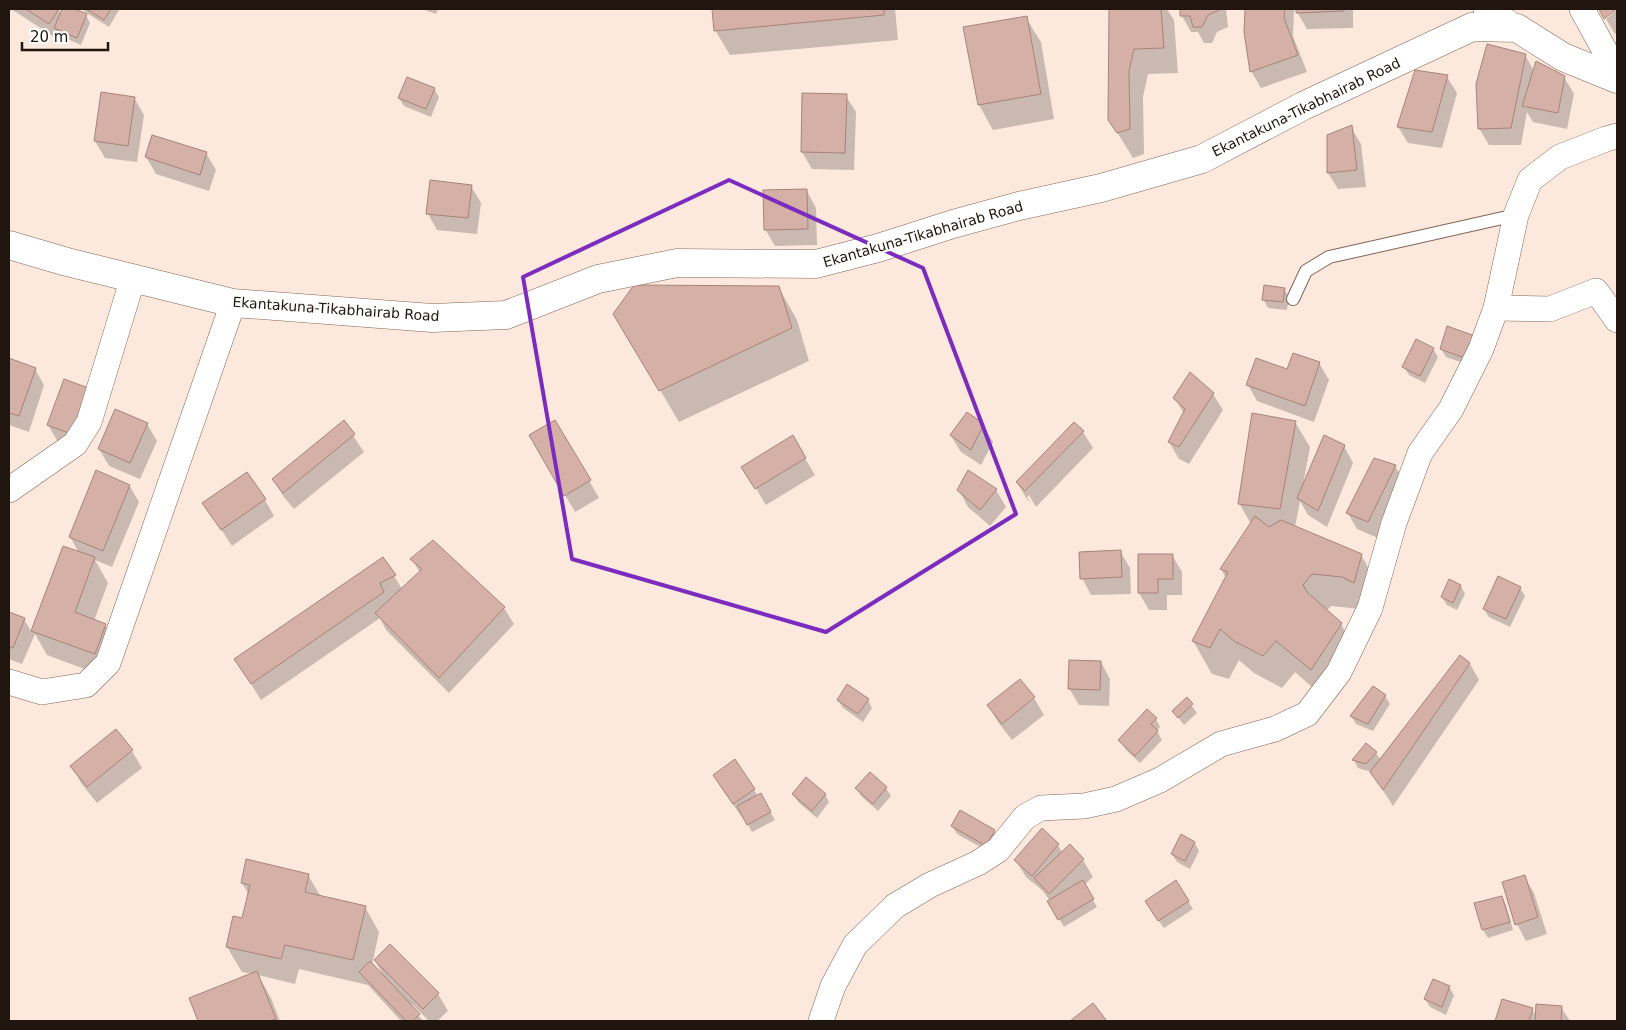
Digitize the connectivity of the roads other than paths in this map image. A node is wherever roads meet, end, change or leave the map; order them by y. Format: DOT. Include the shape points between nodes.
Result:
graph roads {
  1 [pos="1486,9"];
  2 [pos="1582,9"];
  3 [pos="1518,28"];
  4 [pos="1617,73"];
  5 [pos="1617,79"];
  6 [pos="1617,136"];
  7 [pos="1516,215"];
  8 [pos="9,245"];
  9 [pos="133,278"];
  10 [pos="1606,289"];
  11 [pos="1293,299"];
  12 [pos="233,303"];
  13 [pos="1496,308"];
  14 [pos="1617,320"];
  15 [pos="9,490"];
  16 [pos="9,682"];
  17 [pos="821,1021"];
  1 -- 3 [label="street"];
  2 -- 4 [label="street"];
  3 -- 5 [label="main road" via="1563,57"];
  3 -- 12 [label="main road, Ekantakuna-Tikabhairab Road" via="1472,27 1303,106 1202,159 1101,188 1019,206 816,264 676,263 598,279 506,315 432,318"];
  6 -- 7 [label="street" via="1560,157 1530,180"];
  7 -- 11 [label="lane" via="1328,257 1306,271"];
  7 -- 13 [label="street"];
  8 -- 9 [label="main road, Ekantakuna-Tikabhairab Road"];
  9 -- 12 [label="main road, Ekantakuna-Tikabhairab Road"];
  9 -- 15 [label="street" via="90,422 76,444"];
  10 -- 13 [label="street" via="1550,309"];
  10 -- 14 [label="street"];
  12 -- 16 [label="street" via="108,663 86,685 42,692"];
  13 -- 17 [label="street" via="1482,349 1451,409 1420,453 1394,523 1370,608 1339,672 1307,714 1275,730 1221,744 1160,780 1116,799 1084,806 1041,808 1025,817 998,850 895,906 855,945 833,986"];
}
